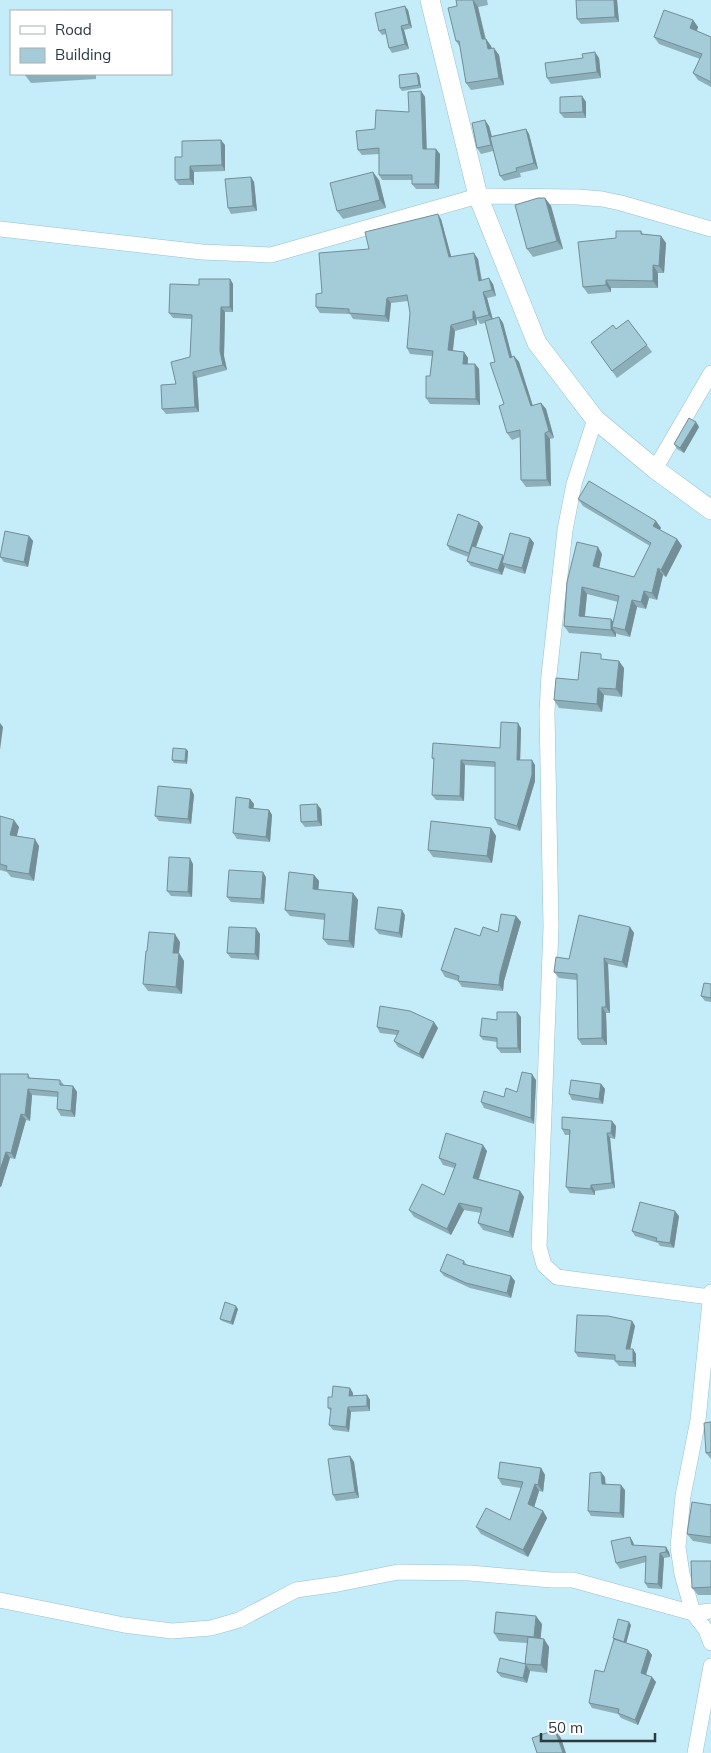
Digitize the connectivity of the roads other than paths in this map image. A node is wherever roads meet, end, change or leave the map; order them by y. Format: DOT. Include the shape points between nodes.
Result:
graph roads {
  1 [pos="430,0"];
  2 [pos="478,196"];
  3 [pos="0,229"];
  4 [pos="711,229"];
  5 [pos="711,373"];
  6 [pos="595,419"];
  7 [pos="655,469"];
  8 [pos="711,510"];
  9 [pos="711,1294"];
  10 [pos="0,1600"];
  11 [pos="711,1611"];
  12 [pos="694,1613"];
  13 [pos="711,1643"];
  14 [pos="711,1666"];
  15 [pos="695,1753"];
  1 -- 2 [label="street"];
  2 -- 3 [label="street" via="271,254 202,252"];
  2 -- 4 [label="street" via="602,199"];
  2 -- 6 [label="street" via="537,343"];
  5 -- 7 [label="street"];
  6 -- 7 [label="street"];
  6 -- 9 [label="street" via="574,484 565,530 549,675 551,927 539,1247 544,1265 557,1277"];
  7 -- 8 [label="street"];
  9 -- 12 [label="street" via="698,1420 683,1496 678,1547"];
  10 -- 12 [label="street" via="124,1625 172,1630 211,1628 239,1620 296,1590 398,1572 470,1573 573,1580"];
  11 -- 12 [label="street"];
  12 -- 13 [label="street"];
  14 -- 15 [label="street"];
}
